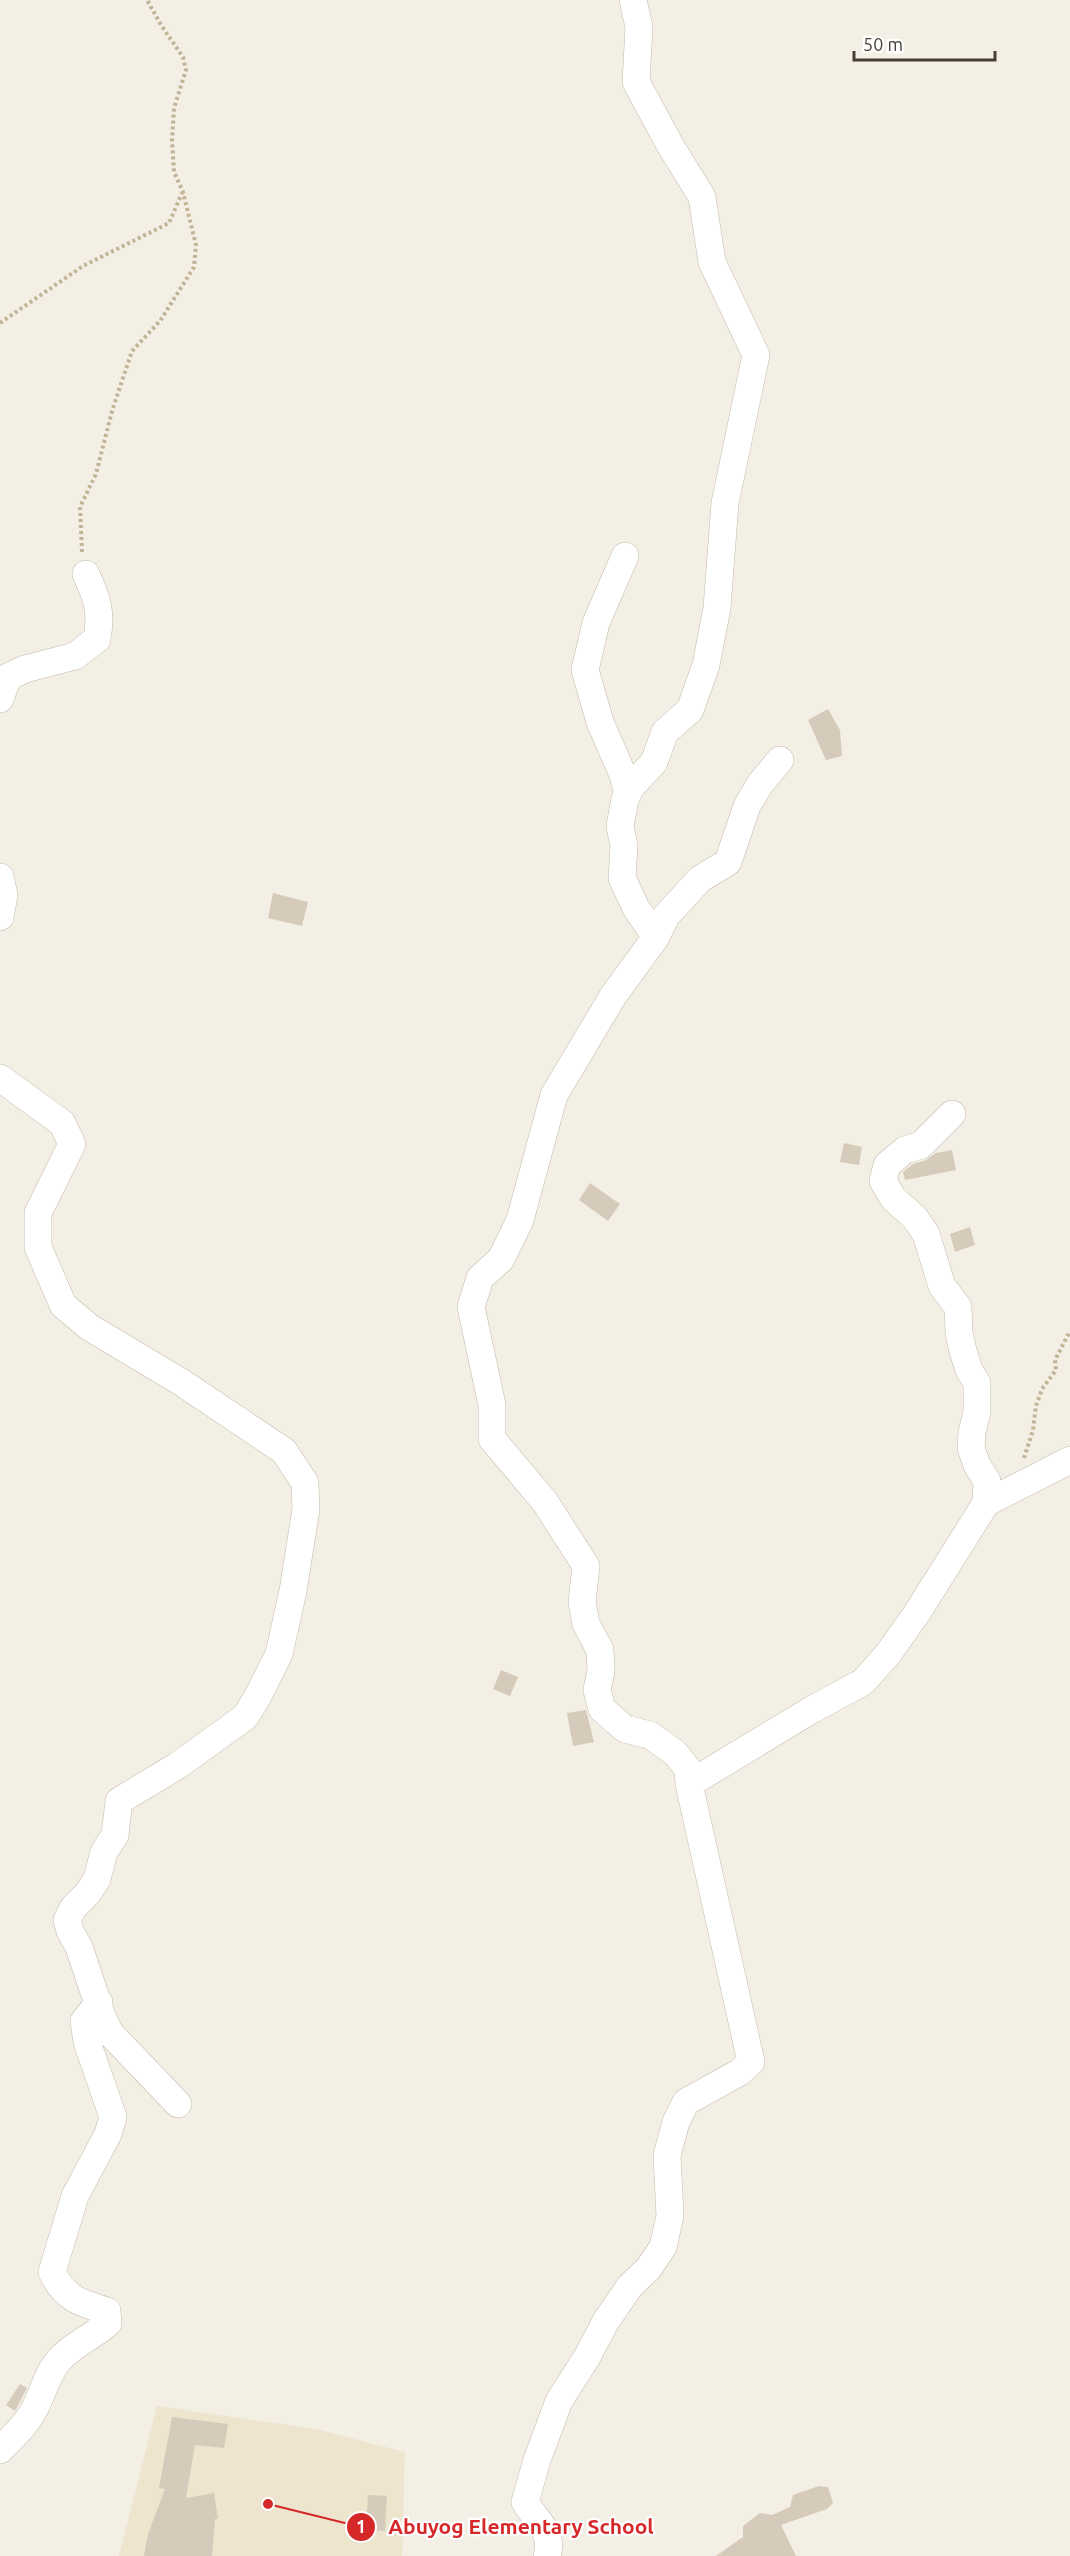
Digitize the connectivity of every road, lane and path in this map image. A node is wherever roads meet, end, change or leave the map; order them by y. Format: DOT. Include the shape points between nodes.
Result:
graph roads {
  1 [pos="147,0"];
  2 [pos="633,0"];
  3 [pos="183,192"];
  4 [pos="0,323"];
  5 [pos="625,556"];
  6 [pos="86,574"];
  7 [pos="0,699"];
  8 [pos="780,760"];
  9 [pos="628,794"];
  10 [pos="0,878"];
  11 [pos="0,917"];
  12 [pos="656,937"];
  13 [pos="0,1077"];
  14 [pos="952,1114"];
  15 [pos="1070,1331"];
  16 [pos="1070,1460"];
  17 [pos="1022,1485"];
  18 [pos="986,1503"];
  19 [pos="689,1784"];
  20 [pos="99,2002"];
  21 [pos="178,2104"];
  22 [pos="0,2450"];
  23 [pos="547,2556"];
  1 -- 3 [label="path" via="183,57 186,70 174,108 172,141 174,172"];
  2 -- 9 [label="street" via="639,27 636,82 702,197 712,262 756,355 725,503 717,608 706,665 690,710 665,732 654,762"];
  3 -- 4 [label="path" via="169,223 83,266"];
  3 -- 6 [label="path" via="196,245 194,267 160,321 132,351 96,474 80,507 80,545"];
  5 -- 9 [label="street" via="596,623 585,670"];
  6 -- 7 [label="street" via="98,608 97,639 75,656 8,677"];
  8 -- 12 [label="street" via="747,807 728,862 693,886 666,916"];
  9 -- 12 [label="street" via="620,826 624,846 622,878"];
  10 -- 11 [label="street" via="4,895"];
  12 -- 19 [label="street" via="613,996 554,1095 520,1220 501,1259 480,1278 471,1307 492,1405 492,1439 545,1502 586,1566 582,1602 586,1624 600,1650 597,1690 602,1708 625,1729 650,1736 675,1753 688,1769"];
  13 -- 20 [label="street" via="62,1123 72,1144 38,1213 38,1247 63,1305 89,1327 284,1451 305,1483 306,1509 293,1591 279,1654 268,1678 245,1717 177,1766 119,1801 114,1835 104,1852 97,1878 68,1920"];
  14 -- 18 [label="street" via="921,1145 905,1150 887,1165 883,1181 926,1234 942,1286 958,1307 963,1351 977,1383 971,1448 987,1481"];
  15 -- 17 [label="path" via="1055,1360 1056,1370 1042,1389 1036,1406 1019,1479"];
  16 -- 17 [label="street"];
  17 -- 18 [label="street"];
  18 -- 19 [label="street" via="917,1613 863,1682"];
  19 -- 23 [label="street" via="751,2062 686,2102 675,2122 667,2155 670,2216 663,2247 606,2321 559,2401 525,2502 547,2531"];
  20 -- 21 [label="street" via="110,2033"];
  20 -- 22 [label="street" via="84,2021 87,2042 113,2117 75,2196 52,2272 60,2289 107,2311 108,2323 59,2360 35,2407"];
}
